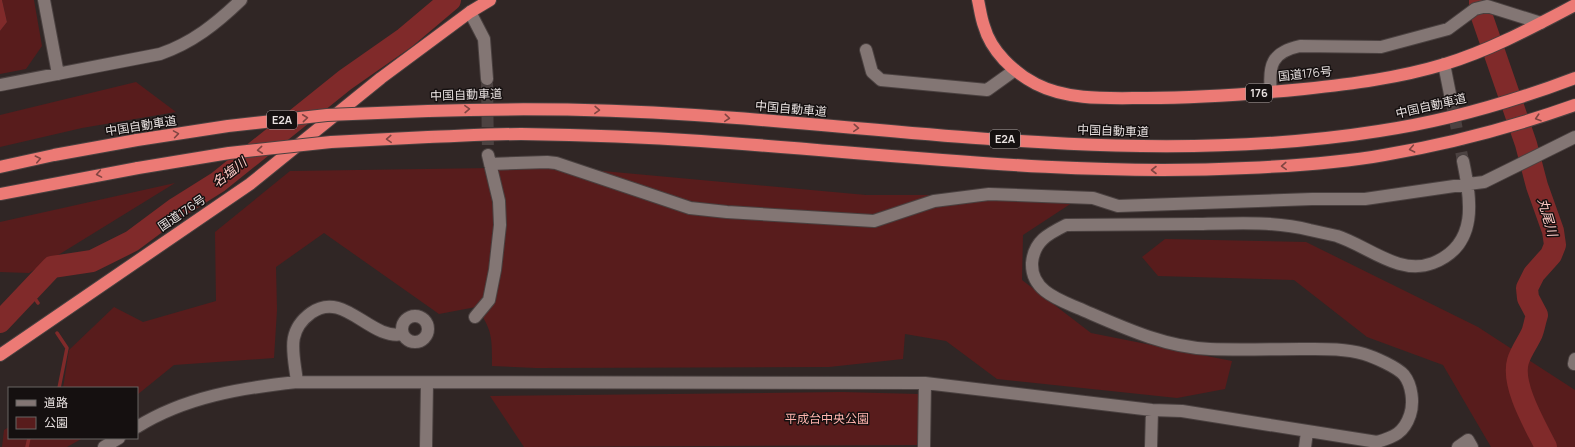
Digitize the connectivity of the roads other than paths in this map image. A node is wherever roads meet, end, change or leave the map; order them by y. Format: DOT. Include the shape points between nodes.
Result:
graph roads {
  1 [pos="44,0"];
  2 [pos="241,0"];
  3 [pos="490,0"];
  4 [pos="978,0"];
  5 [pos="1489,3"];
  6 [pos="1472,5"];
  7 [pos="1575,5"];
  8 [pos="470,12"];
  9 [pos="1541,23"];
  10 [pos="866,50"];
  11 [pos="1444,64"];
  12 [pos="1016,70"];
  13 [pos="58,74"];
  14 [pos="1575,78"];
  15 [pos="487,80"];
  16 [pos="0,85"];
  17 [pos="1271,92"];
  18 [pos="1451,99"];
  19 [pos="1575,104"];
  20 [pos="1575,137"];
  21 [pos="1463,161"];
  22 [pos="0,168"];
  23 [pos="1468,184"];
  24 [pos="0,194"];
  25 [pos="475,317"];
  26 [pos="403,334"];
  27 [pos="0,355"];
  28 [pos="297,382"];
  29 [pos="427,383"];
  30 [pos="924,383"];
  31 [pos="1152,410"];
  32 [pos="138,426"];
  33 [pos="1307,432"];
  34 [pos="117,439"];
  35 [pos="104,447"];
  36 [pos="426,447"];
  37 [pos="924,447"];
  38 [pos="1151,447"];
  39 [pos="1305,447"];
  40 [pos="1458,447"];
  41 [pos="1472,447"];
  1 -- 13 [label="street"];
  2 -- 13 [label="street" via="211,28 178,48 160,54"];
  3 -- 8 [label="highway, 国道176号"];
  4 -- 12 [label="highway, 国道176号 / 176" via="990,41"];
  5 -- 6 [label="street"];
  5 -- 9 [label="street"];
  6 -- 17 [label="street" via="1448,29 1381,46 1300,46 1288,49 1279,54 1273,62 1269,77"];
  7 -- 9 [label="highway, 国道176号 / 176"];
  8 -- 15 [label="street" via="484,39"];
  8 -- 27 [label="highway, 国道176号" via="381,78 250,184"];
  9 -- 11 [label="highway, 国道176号 / 176" via="1480,52"];
  10 -- 12 [label="street" via="872,72 881,80 987,90"];
  11 -- 17 [label="highway, 国道176号 / 176" via="1393,77"];
  11 -- 18 [label="street"];
  12 -- 17 [label="highway, 国道176号 / 176" via="1051,90 1106,98 1174,98"];
  13 -- 16 [label="street"];
  22 -- 14 [label="highway, 中国自動車道 / E2A, one-way, bridge" via="54,155 228,126 327,115 511,108 697,115 1100,145 1190,147 1293,142 1379,131 1449,118 1532,94"];
  19 -- 24 [label="highway, E2A, one-way, bridge" via="1539,118 1454,141 1383,155 1296,166 1097,170 699,141 518,134 323,143 138,168"];
  20 -- 23 [label="street" via="1484,182"];
  21 -- 23 [label="street"];
  23 -- 25 [label="street" via="1365,199 1312,198 1118,206 1093,198 989,194 934,201 874,221 690,208 556,163 489,160 499,202 500,225 489,300"];
  23 -- 33 [label="street" via="1467,231 1445,256 1433,263 1416,267 1394,263 1338,236 1296,226 1255,223 1066,225 1039,241 1033,253 1032,268 1037,282 1048,294 1136,334 1164,342 1208,349 1334,348 1363,354 1404,375 1411,391 1412,409 1407,424 1394,437 1377,442"];
  26 -- 28 [label="street" via="395,336 384,332 340,308 329,306 313,311 302,320 292,338"];
  28 -- 29 [label="street"];
  28 -- 32 [label="street" via="232,391 191,402"];
  29 -- 30 [label="street"];
  29 -- 36 [label="street"];
  30 -- 31 [label="street"];
  30 -- 37 [label="street"];
  31 -- 33 [label="street" via="1182,411"];
  31 -- 38 [label="street"];
  33 -- 39 [label="street"];
  34 -- 35 [label="street"];
  40 -- 41 [label="street" via="1468,440"];
}
